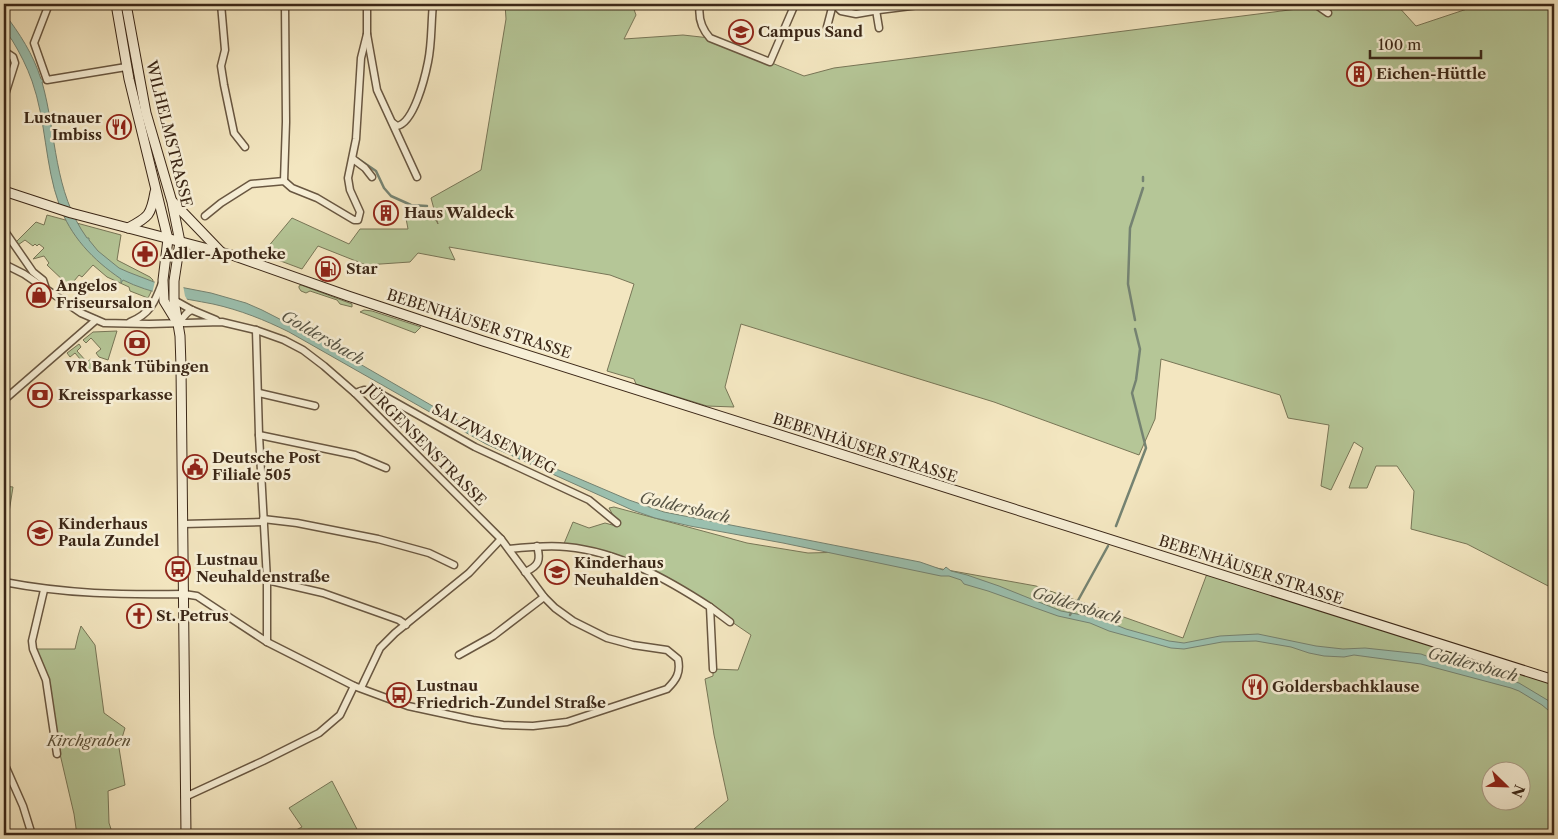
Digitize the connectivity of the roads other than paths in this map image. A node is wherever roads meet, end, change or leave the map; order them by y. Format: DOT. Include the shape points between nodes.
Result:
graph roads {
  1 [pos="50,4"];
  2 [pos="116,4"];
  3 [pos="126,4"];
  4 [pos="221,4"];
  5 [pos="285,4"];
  6 [pos="367,4"];
  7 [pos="433,4"];
  8 [pos="700,4"];
  9 [pos="795,4"];
  10 [pos="834,4"];
  11 [pos="927,4"];
  12 [pos="1314,4"];
  13 [pos="877,8"];
  14 [pos="1328,13"];
  15 [pos="827,27"];
  16 [pos="879,28"];
  17 [pos="366,34"];
  18 [pos="4,51"];
  19 [pos="126,67"];
  20 [pos="4,98"];
  21 [pos="392,123"];
  22 [pos="245,147"];
  23 [pos="353,159"];
  24 [pos="417,177"];
  25 [pos="372,178"];
  26 [pos="284,181"];
  27 [pos="156,190"];
  28 [pos="4,191"];
  29 [pos="172,202"];
  30 [pos="205,216"];
  31 [pos="128,228"];
  32 [pos="4,230"];
  33 [pos="168,239"];
  34 [pos="180,242"];
  35 [pos="221,252"];
  36 [pos="4,264"];
  37 [pos="46,289"];
  38 [pos="160,299"];
  39 [pos="174,300"];
  40 [pos="192,310"];
  41 [pos="96,320"];
  42 [pos="222,322"];
  43 [pos="125,324"];
  44 [pos="178,324"];
  45 [pos="256,330"];
  46 [pos="259,393"];
  47 [pos="355,393"];
  48 [pos="4,400"];
  49 [pos="315,406"];
  50 [pos="259,435"];
  51 [pos="386,468"];
  52 [pos="263,520"];
  53 [pos="617,522"];
  54 [pos="183,524"];
  55 [pos="501,539"];
  56 [pos="537,546"];
  57 [pos="509,549"];
  58 [pos="454,565"];
  59 [pos="525,572"];
  60 [pos="267,580"];
  61 [pos="4,582"];
  62 [pos="44,590"];
  63 [pos="184,594"];
  64 [pos="544,597"];
  65 [pos="710,608"];
  66 [pos="730,622"];
  67 [pos="405,625"];
  68 [pos="267,642"];
  69 [pos="460,655"];
  70 [pos="713,669"];
  71 [pos="1554,680"];
  72 [pos="358,687"];
  73 [pos="57,754"];
  74 [pos="4,763"];
  75 [pos="185,797"];
  76 [pos="32,835"];
  77 [pos="186,835"];
  1 -- 19 [label="street" via="34,43 47,80"];
  2 -- 19 [label="main road, WILHELMSTRASSE"];
  3 -- 29 [label="main road, WILHELMSTRASSE" via="146,113"];
  4 -- 22 [label="street" via="224,84 234,133"];
  5 -- 26 [label="street"];
  6 -- 17 [label="street"];
  7 -- 21 [label="street" via="428,60 414,108 405,122 397,126"];
  8 -- 9 [label="street" via="700,19 704,32 710,38 770,62"];
  10 -- 13 [label="street" via="841,11 856,14"];
  10 -- 15 [label="street"];
  11 -- 13 [label="street"];
  12 -- 14 [label="street"];
  13 -- 16 [label="street"];
  17 -- 21 [label="street" via="377,90"];
  17 -- 23 [label="street"];
  18 -- 20 [label="street" via="13,57 15,63"];
  19 -- 27 [label="main road, WILHELMSTRASSE"];
  21 -- 24 [label="street"];
  23 -- 25 [label="street"];
  23 -- 26 [label="street" via="348,178 360,212 358,220"];
  26 -- 30 [label="street" via="251,184"];
  27 -- 31 [label="main road" via="151,212"];
  27 -- 33 [label="main road, WILHELMSTRASSE"];
  28 -- 31 [label="main road, BEBENHÄUSER STRASSE" via="71,214"];
  29 -- 34 [label="main road, WILHELMSTRASSE"];
  29 -- 35 [label="main road"];
  31 -- 33 [label="main road, BEBENHÄUSER STRASSE"];
  32 -- 37 [label="street" via="33,272 43,280"];
  33 -- 34 [label="main road, BEBENHÄUSER STRASSE"];
  33 -- 38 [label="main road, WILHELMSTRASSE"];
  34 -- 35 [label="main road, BEBENHÄUSER STRASSE"];
  34 -- 39 [label="main road"];
  35 -- 71 [label="main road, BEBENHÄUSER STRASSE" via="708,413"];
  36 -- 37 [label="street, JÜRGENSENSTRASSE"];
  37 -- 41 [label="street, JÜRGENSENSTRASSE"];
  38 -- 43 [label="street" via="139,318"];
  38 -- 44 [label="main road"];
  39 -- 40 [label="street, JÜRGENSENSTRASSE"];
  39 -- 44 [label="main road"];
  40 -- 42 [label="street, JÜRGENSENSTRASSE"];
  40 -- 44 [label="street"];
  41 -- 43 [label="street, JÜRGENSENSTRASSE"];
  41 -- 48 [label="street"];
  42 -- 44 [label="street, JÜRGENSENSTRASSE"];
  42 -- 45 [label="street, JÜRGENSENSTRASSE"];
  43 -- 44 [label="street, JÜRGENSENSTRASSE"];
  44 -- 54 [label="main road"];
  45 -- 46 [label="street"];
  45 -- 47 [label="street, JÜRGENSENSTRASSE" via="303,350"];
  46 -- 49 [label="street"];
  46 -- 50 [label="street"];
  47 -- 53 [label="street, SALZWASENWEG" via="364,390 379,393 475,446 589,500"];
  47 -- 55 [label="street, JÜRGENSENSTRASSE"];
  50 -- 51 [label="street" via="355,455"];
  50 -- 52 [label="street"];
  52 -- 54 [label="street"];
  52 -- 58 [label="street" via="297,523 378,539 429,553"];
  52 -- 60 [label="street"];
  54 -- 63 [label="main road"];
  55 -- 57 [label="street, JÜRGENSENSTRASSE"];
  55 -- 67 [label="street" via="469,573"];
  56 -- 57 [label="street"];
  56 -- 59 [label="street" via="538,564"];
  56 -- 65 [label="street" via="567,546 624,560"];
  57 -- 59 [label="street, JÜRGENSENSTRASSE"];
  59 -- 64 [label="street, JÜRGENSENSTRASSE"];
  60 -- 67 [label="street" via="323,593"];
  60 -- 68 [label="street"];
  61 -- 62 [label="street"];
  62 -- 63 [label="street"];
  62 -- 73 [label="street" via="32,641 46,680"];
  63 -- 68 [label="street" via="199,598"];
  63 -- 75 [label="main road"];
  64 -- 69 [label="street" via="493,636"];
  64 -- 72 [label="street, JÜRGENSENSTRASSE" via="561,612 614,641 668,650 678,660 679,674 674,683 666,689 567,722 533,726 503,725 447,715 408,706"];
  65 -- 66 [label="street"];
  65 -- 70 [label="street"];
  67 -- 72 [label="street" via="380,648"];
  68 -- 72 [label="street"];
  72 -- 75 [label="street" via="340,715 319,733"];
  74 -- 76 [label="street" via="18,792"];
  75 -- 77 [label="main road"];
}
